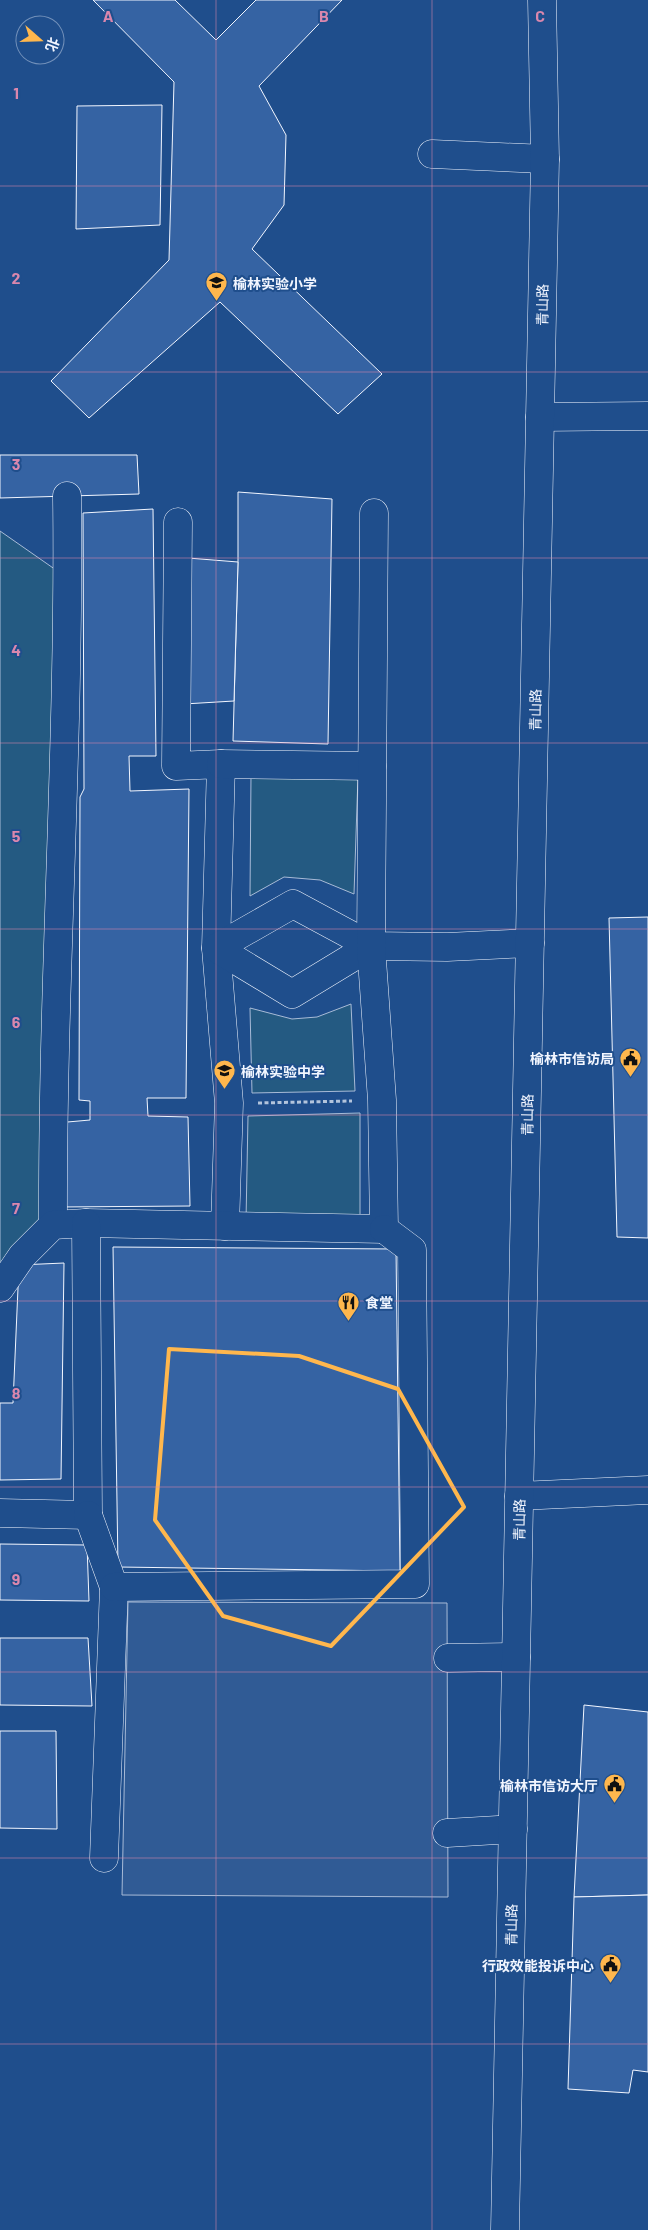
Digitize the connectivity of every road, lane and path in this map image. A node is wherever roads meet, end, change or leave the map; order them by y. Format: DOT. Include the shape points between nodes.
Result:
graph roads {
  1 [pos="542,0"];
  2 [pos="432,154"];
  3 [pos="545,159"];
  4 [pos="648,416"];
  5 [pos="540,417"];
  6 [pos="67,496"];
  7 [pos="374,513"];
  8 [pos="178,522"];
  9 [pos="221,764"];
  10 [pos="372,766"];
  11 [pos="530,943"];
  12 [pos="371,946"];
  13 [pos="216,948"];
  14 [pos="382,1100"];
  15 [pos="229,1103"];
  16 [pos="86,1223"];
  17 [pos="53,1225"];
  18 [pos="225,1226"];
  19 [pos="384,1229"];
  20 [pos="0,1288"];
  21 [pos="648,1490"];
  22 [pos="519,1496"];
  23 [pos="0,1513"];
  24 [pos="88,1515"];
  25 [pos="114,1587"];
  26 [pos="516,1657"];
  27 [pos="448,1658"];
  28 [pos="513,1829"];
  29 [pos="447,1832"];
  30 [pos="104,1858"];
  31 [pos="505,2230"];
  1 -- 3 [label="street, 青山路"];
  2 -- 3 [label="street"];
  3 -- 5 [label="street, 青山路"];
  4 -- 5 [label="street"];
  5 -- 11 [label="street, 青山路"];
  6 -- 17 [label="street" via="69,616 53,1111"];
  7 -- 10 [label="street"];
  8 -- 9 [label="street" via="176,766"];
  9 -- 10 [label="street"];
  9 -- 13 [label="street"];
  10 -- 12 [label="street"];
  11 -- 12 [label="street"];
  11 -- 22 [label="street, 青山路"];
  12 -- 13 [label="street" via="293,904"];
  12 -- 13 [label="street" via="292,994"];
  12 -- 14 [label="street"];
  13 -- 15 [label="street"];
  14 -- 15 [label="path"];
  14 -- 19 [label="street"];
  15 -- 18 [label="street"];
  16 -- 17 [label="street"];
  16 -- 18 [label="street"];
  16 -- 24 [label="street"];
  17 -- 20 [label="street" via="22,1256"];
  18 -- 19 [label="street"];
  19 -- 25 [label="street" via="412,1250 415,1584"];
  21 -- 22 [label="street"];
  22 -- 26 [label="street, 青山路"];
  23 -- 24 [label="street"];
  24 -- 25 [label="street"];
  25 -- 30 [label="street"];
  26 -- 27 [label="street"];
  26 -- 28 [label="street, 青山路"];
  28 -- 29 [label="street"];
  28 -- 31 [label="street, 青山路"];
}
